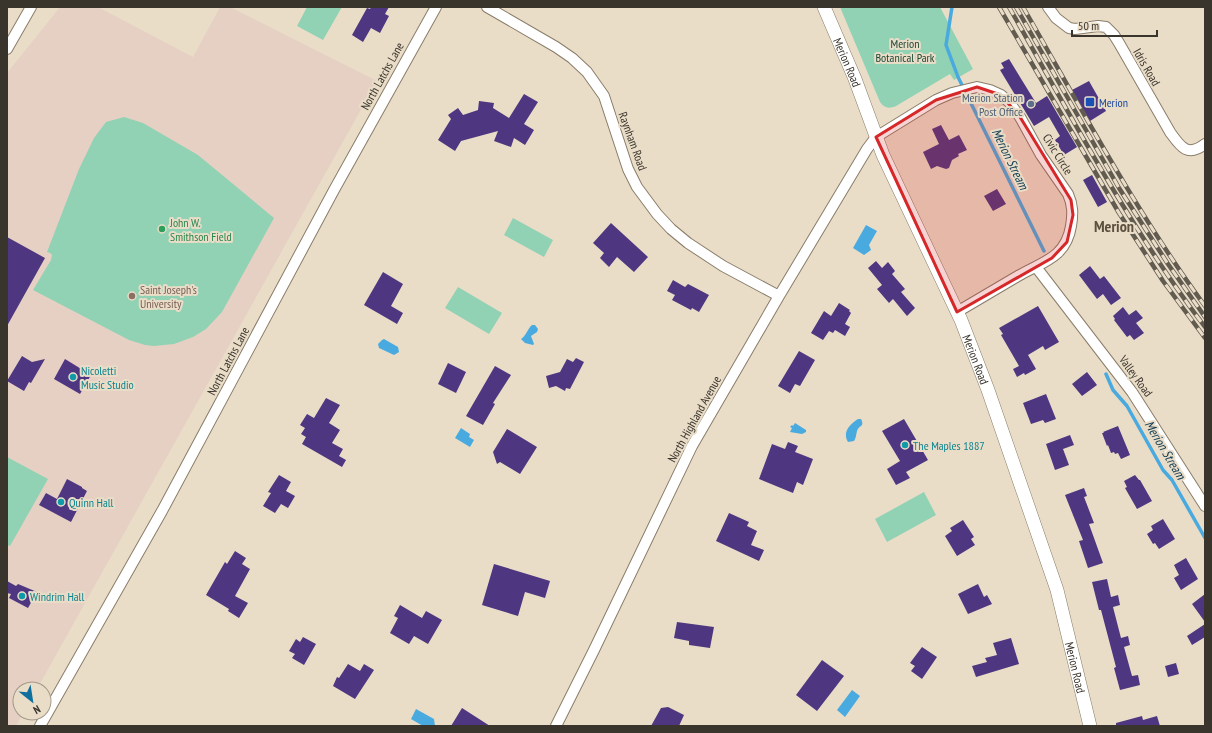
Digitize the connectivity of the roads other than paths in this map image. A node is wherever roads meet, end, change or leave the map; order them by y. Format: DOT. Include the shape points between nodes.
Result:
graph roads {
  1 [pos="31,7"];
  2 [pos="436,7"];
  3 [pos="487,7"];
  4 [pos="824,7"];
  5 [pos="1048,7"];
  6 [pos="7,49"];
  7 [pos="876,137"];
  8 [pos="1205,144"];
  9 [pos="1036,267"];
  10 [pos="779,296"];
  11 [pos="957,312"];
  12 [pos="1205,506"];
  13 [pos="40,726"];
  14 [pos="556,726"];
  15 [pos="1090,726"];
  1 -- 6 [label="street"];
  2 -- 13 [label="street, North Latchs Lane" via="158,517"];
  3 -- 10 [label="street, Raynham Road" via="556,47 587,72 604,96 628,169 637,187 671,229 723,266"];
  4 -- 7 [label="street, Merion Road" via="855,79"];
  5 -- 8 [label="street, Idris Road" via="1056,18 1069,28 1106,27 1114,35 1170,132 1183,149 1193,150"];
  7 -- 9 [label="street, Civic Circle" via="952,93 977,87 1001,95 1020,117 1070,200 1073,215 1067,242 1052,258"];
  7 -- 10 [label="street, North Highland Avenue"];
  7 -- 11 [label="street, Merion Road"];
  9 -- 11 [label="street, Civic Circle"];
  9 -- 12 [label="street, Valley Road" via="1132,392"];
  10 -- 14 [label="street, North Highland Avenue" via="692,446"];
  11 -- 15 [label="street, Merion Road" via="988,390 1055,582"];
}
